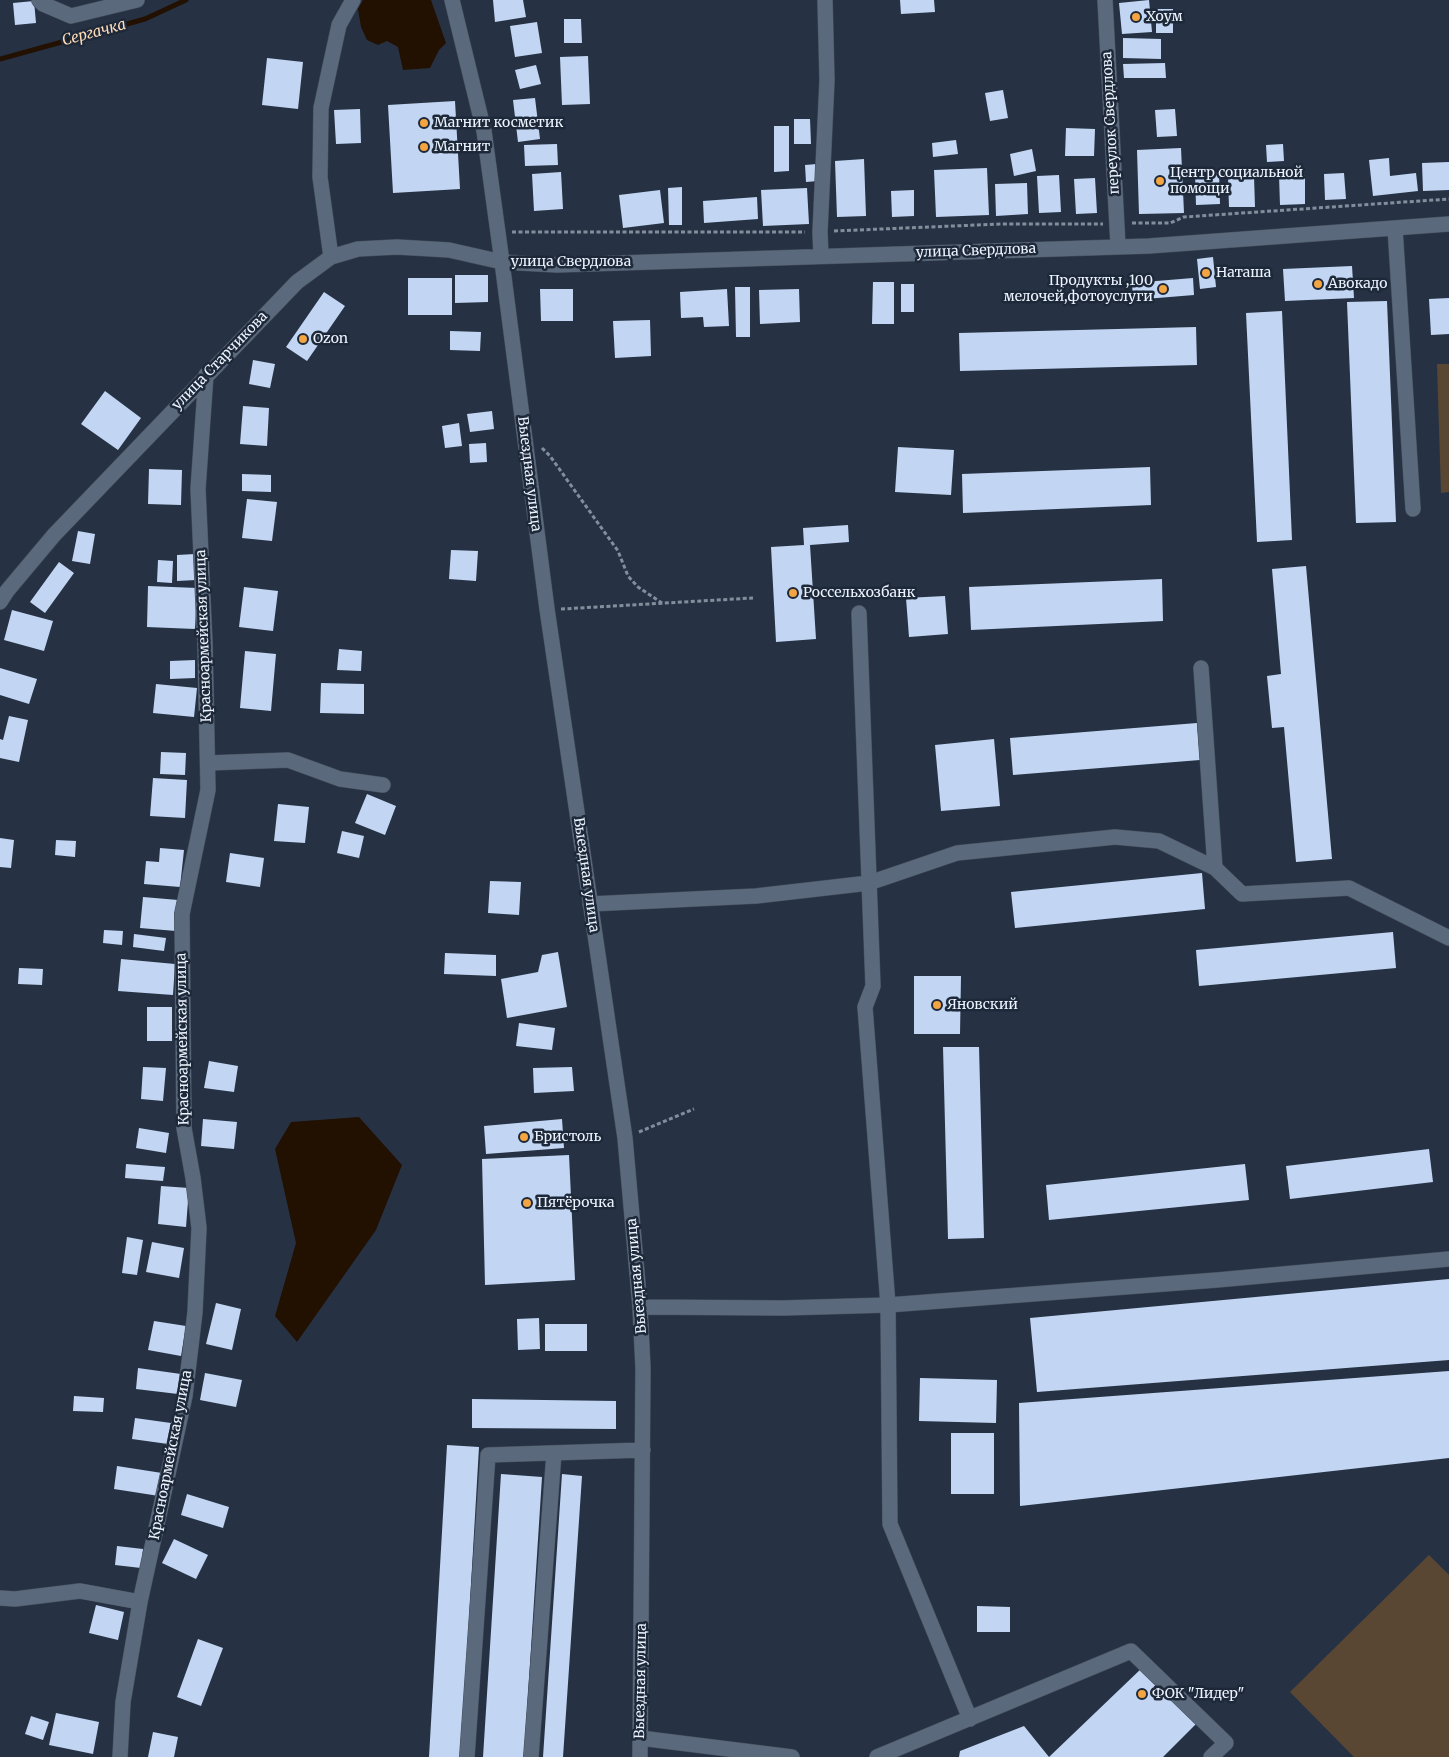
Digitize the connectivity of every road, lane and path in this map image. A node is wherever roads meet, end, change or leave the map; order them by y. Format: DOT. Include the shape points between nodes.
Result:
graph roads {
  1 [pos="39,0"];
  2 [pos="137,0"];
  3 [pos="353,0"];
  4 [pos="452,0"];
  5 [pos="825,0"];
  6 [pos="1105,0"];
  7 [pos="1449,199"];
  8 [pos="1116,224"];
  9 [pos="1449,224"];
  10 [pos="1394,228"];
  11 [pos="498,232"];
  12 [pos="820,232"];
  13 [pos="1118,246"];
  14 [pos="821,256"];
  15 [pos="331,257"];
  16 [pos="502,262"];
  17 [pos="206,375"];
  18 [pos="523,431"];
  19 [pos="1413,509"];
  20 [pos="753,598"];
  21 [pos="0,602"];
  22 [pos="662,603"];
  23 [pos="547,610"];
  24 [pos="859,613"];
  25 [pos="1201,668"];
  26 [pos="208,763"];
  27 [pos="383,785"];
  28 [pos="1215,868"];
  29 [pos="869,883"];
  30 [pos="590,904"];
  31 [pos="1449,938"];
  32 [pos="694,1109"];
  33 [pos="625,1138"];
  34 [pos="1449,1259"];
  35 [pos="888,1305"];
  36 [pos="640,1307"];
  37 [pos="643,1450"];
  38 [pos="554,1453"];
  39 [pos="0,1598"];
  40 [pos="140,1602"];
  41 [pos="970,1719"];
  42 [pos="640,1738"];
  43 [pos="733,1753"];
  44 [pos="120,1757"];
  45 [pos="467,1757"];
  46 [pos="532,1757"];
  47 [pos="640,1757"];
  48 [pos="792,1757"];
  49 [pos="877,1757"];
  50 [pos="1211,1757"];
  1 -- 2 [label="street" via="71,16"];
  3 -- 15 [label="street" via="339,25 321,108 320,177"];
  4 -- 11 [label="street, Выездная улица" via="484,131"];
  5 -- 12 [label="street" via="827,80"];
  6 -- 8 [label="street, переулок Свердлова"];
  7 -- 8 [label="path" via="1184,217 1170,223"];
  8 -- 12 [label="path" via="1001,224"];
  8 -- 13 [label="street, переулок Свердлова"];
  9 -- 10 [label="street, улица Свердлова"];
  10 -- 13 [label="street, улица Свердлова"];
  10 -- 19 [label="street"];
  11 -- 12 [label="path"];
  11 -- 16 [label="street, Выездная улица"];
  12 -- 14 [label="street"];
  13 -- 14 [label="street, улица Свердлова"];
  14 -- 16 [label="street, улица Свердлова" via="557,265"];
  15 -- 16 [label="street, улица Старчикова" via="358,249 397,247 449,250"];
  15 -- 17 [label="street, улица Старчикова" via="297,282"];
  16 -- 18 [label="street, Выездная улица"];
  17 -- 21 [label="street, улица Старчикова" via="54,535"];
  17 -- 26 [label="street, Красноармейская улица" via="198,489"];
  18 -- 22 [label="path" via="556,464 618,551 628,576"];
  18 -- 23 [label="street, Выездная улица"];
  20 -- 22 [label="path"];
  22 -- 23 [label="path"];
  23 -- 30 [label="street, Выездная улица"];
  24 -- 29 [label="street"];
  25 -- 28 [label="street"];
  26 -- 27 [label="street" via="288,760 340,779"];
  26 -- 40 [label="street, Красноармейская улица" via="208,790 182,914 184,1128 198,1228 195,1312 185,1396"];
  28 -- 29 [label="street" via="1159,841 1115,837 957,853"];
  28 -- 31 [label="street" via="1242,894 1349,888"];
  29 -- 30 [label="street" via="756,896"];
  29 -- 35 [label="street" via="872,986 865,1007"];
  30 -- 33 [label="street, Выездная улица"];
  32 -- 33 [label="path"];
  33 -- 36 [label="street, Выездная улица"];
  34 -- 35 [label="street"];
  35 -- 36 [label="street"];
  35 -- 41 [label="street" via="890,1524"];
  36 -- 37 [label="street, Выездная улица"];
  37 -- 38 [label="street"];
  37 -- 42 [label="street, Выездная улица"];
  38 -- 45 [label="street" via="488,1455"];
  38 -- 46 [label="street"];
  39 -- 40 [label="street" via="80,1591"];
  40 -- 44 [label="street, Красноармейская улица" via="123,1702"];
  41 -- 49 [label="street"];
  41 -- 50 [label="street" via="1131,1651 1226,1743"];
  42 -- 43 [label="street"];
  42 -- 47 [label="street, Выездная улица"];
  43 -- 48 [label="street"];
}
